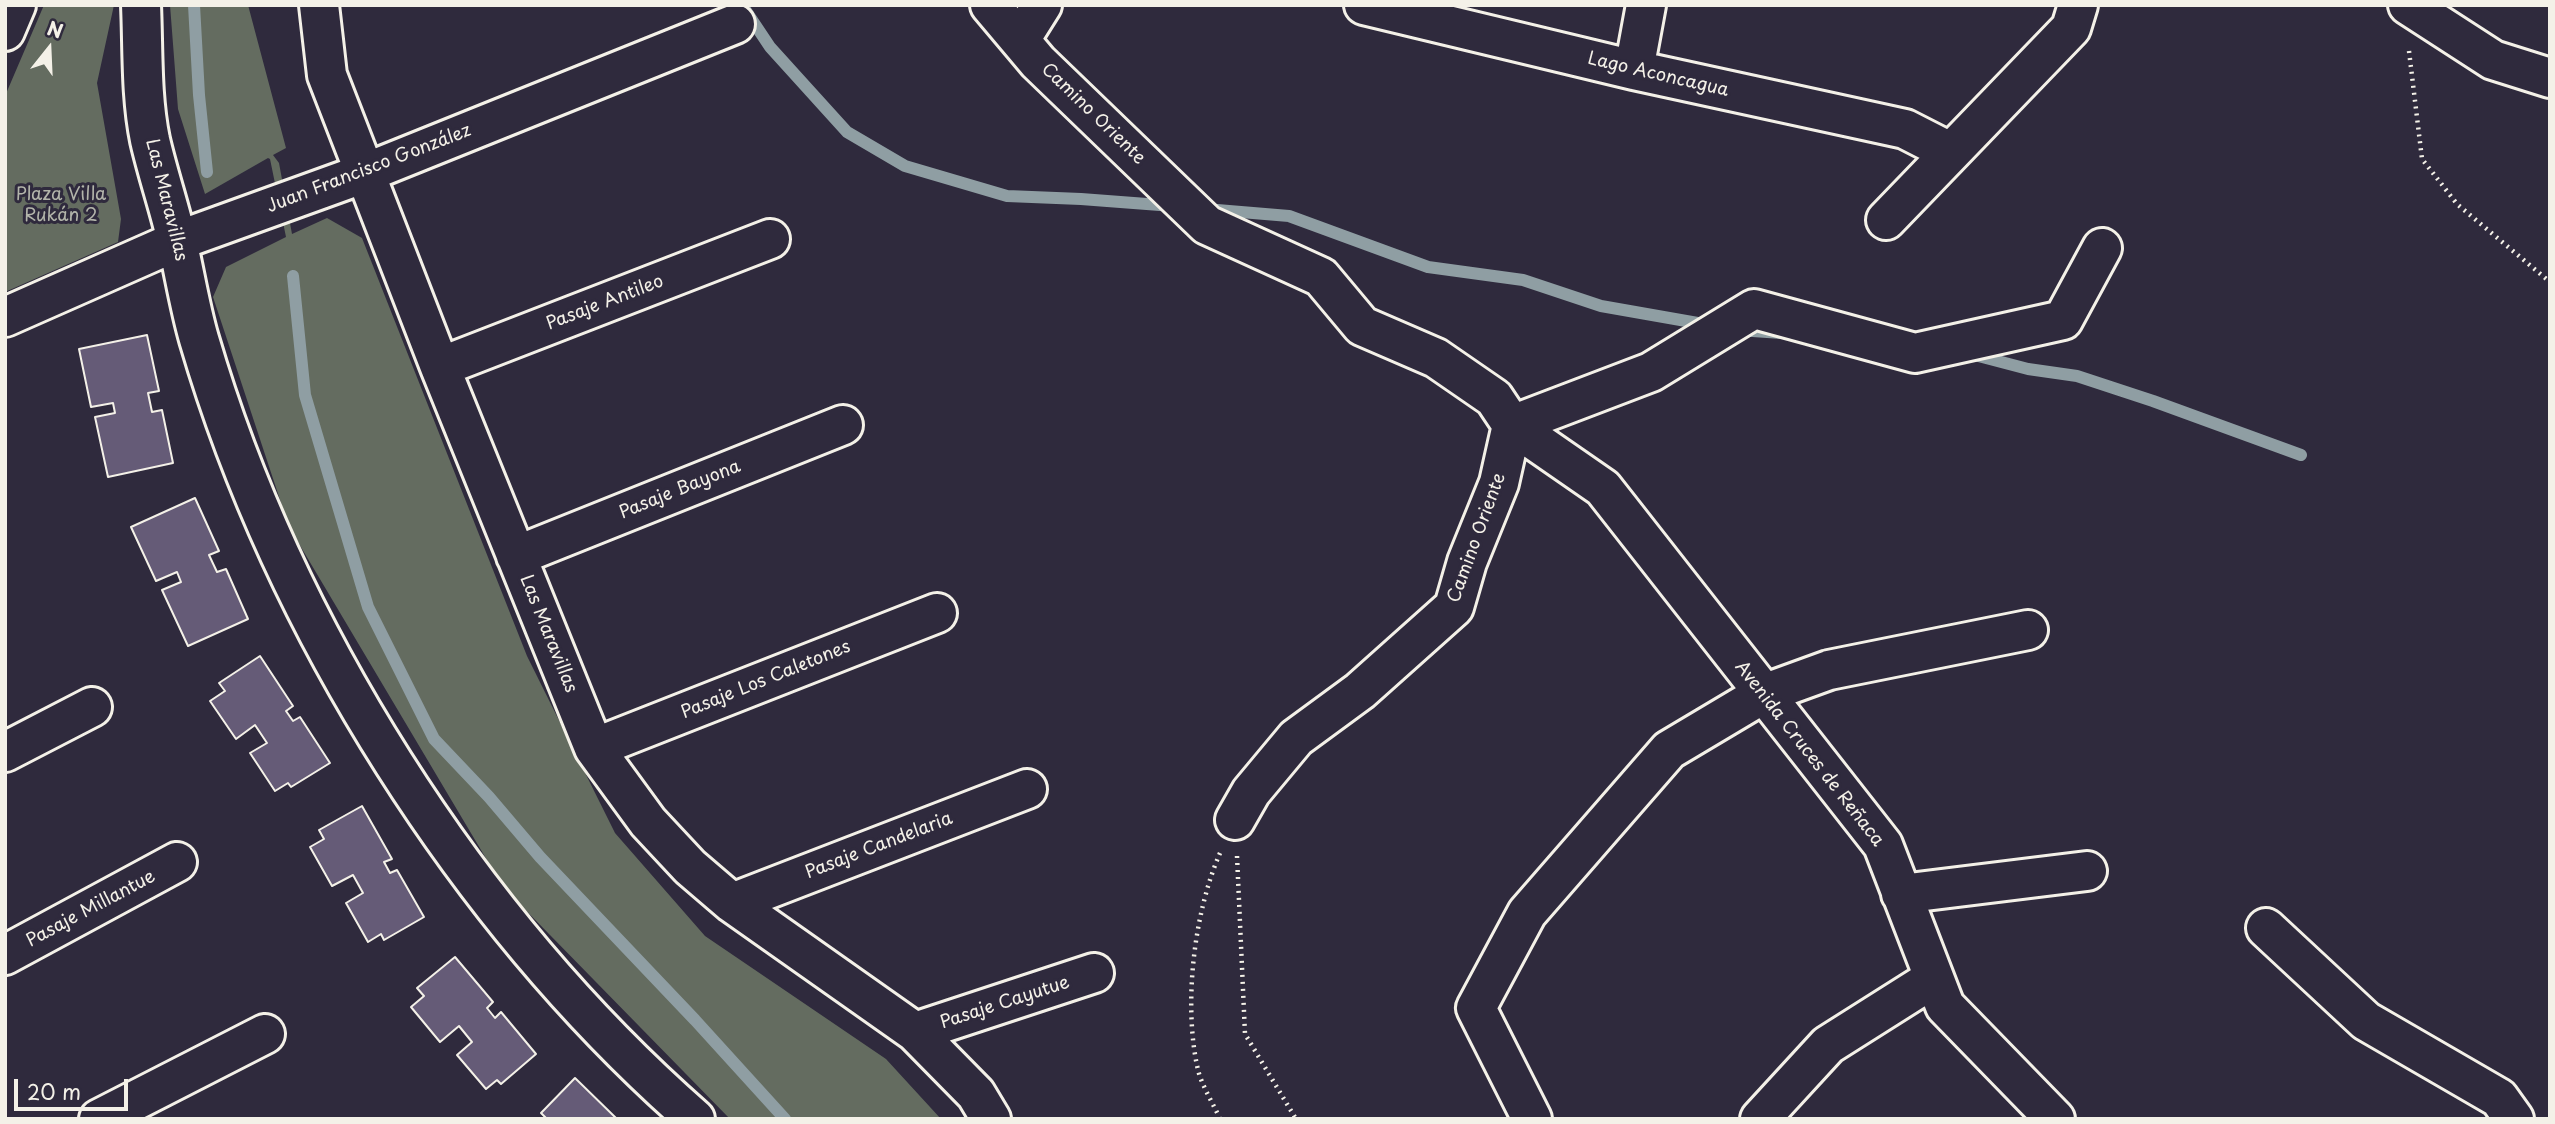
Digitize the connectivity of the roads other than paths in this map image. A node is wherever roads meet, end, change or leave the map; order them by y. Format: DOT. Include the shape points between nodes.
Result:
graph roads {
  1 [pos="16,5"];
  2 [pos="141,5"];
  3 [pos="319,5"];
  4 [pos="990,5"];
  5 [pos="1042,5"];
  6 [pos="1364,5"];
  7 [pos="1646,5"];
  8 [pos="2078,5"];
  9 [pos="2407,5"];
  10 [pos="735,24"];
  11 [pos="5,31"];
  12 [pos="1020,40"];
  13 [pos="1634,70"];
  14 [pos="2550,78"];
  15 [pos="1950,152"];
  16 [pos="365,173"];
  17 [pos="1886,220"];
  18 [pos="770,239"];
  19 [pos="177,241"];
  20 [pos="2102,248"];
  21 [pos="5,317"];
  22 [pos="440,367"];
  23 [pos="843,425"];
  24 [pos="1511,425"];
  25 [pos="516,556"];
  26 [pos="937,613"];
  27 [pos="2028,630"];
  28 [pos="1763,694"];
  29 [pos="92,707"];
  30 [pos="594,748"];
  31 [pos="5,752"];
  32 [pos="1027,789"];
  33 [pos="1235,820"];
  34 [pos="177,862"];
  35 [pos="2088,872"];
  36 [pos="1901,894"];
  37 [pos="732,903"];
  38 [pos="2266,928"];
  39 [pos="5,955"];
  40 [pos="1094,973"];
  41 [pos="1934,978"];
  42 [pos="915,1032"];
  43 [pos="265,1034"];
  44 [pos="99,1119"];
  45 [pos="695,1119"];
  46 [pos="991,1119"];
  47 [pos="1532,1119"];
  48 [pos="1760,1119"];
  49 [pos="2055,1119"];
  50 [pos="2514,1119"];
  1 -- 11 [label="street"];
  2 -- 19 [label="street, Las Maravillas" via="149,137"];
  3 -- 16 [label="street, Las Maravillas" via="327,75"];
  4 -- 12 [label="street, Camino Oriente"];
  5 -- 12 [label="street"];
  6 -- 13 [label="street, Lago Aconcagua"];
  7 -- 13 [label="street"];
  8 -- 15 [label="street" via="2071,28"];
  9 -- 14 [label="street" via="2493,60"];
  10 -- 16 [label="street, Juan Francisco González"];
  12 -- 24 [label="street, Camino Oriente" via="1207,225 1321,277 1362,326 1436,358 1494,398"];
  13 -- 15 [label="street, Lago Aconcagua" via="1905,129"];
  15 -- 17 [label="street"];
  16 -- 19 [label="street, Juan Francisco González"];
  16 -- 22 [label="street, Las Maravillas"];
  18 -- 22 [label="street, Pasaje Antileo"];
  19 -- 21 [label="street, Juan Francisco González"];
  19 -- 45 [label="street, Las Maravillas" via="198,337 230,432 305,606 359,706 408,785 519,936 579,1007"];
  20 -- 24 [label="street" via="2063,320 1915,353 1754,309 1651,372"];
  22 -- 25 [label="street, Las Maravillas"];
  23 -- 25 [label="street, Pasaje Bayona"];
  24 -- 28 [label="street, Avenida Cruces de Reñaca" via="1602,488"];
  24 -- 33 [label="street, Camino Oriente" via="1499,483 1466,562 1454,607 1360,691 1296,738 1251,792"];
  25 -- 30 [label="street, Las Maravillas"];
  26 -- 30 [label="street, Pasaje Los Caletones"];
  27 -- 28 [label="street" via="1829,670"];
  28 -- 36 [label="street, Avenida Cruces de Reñaca" via="1883,845"];
  28 -- 47 [label="street" via="1669,750 1527,913 1476,1008"];
  29 -- 31 [label="street"];
  30 -- 37 [label="street, Las Maravillas" via="648,822"];
  32 -- 37 [label="street, Pasaje Candelaria"];
  34 -- 39 [label="street, Pasaje Millantue"];
  35 -- 36 [label="street"];
  36 -- 41 [label="street, Avenida Cruces de Reñaca"];
  37 -- 42 [label="street, Las Maravillas"];
  38 -- 50 [label="street" via="2367,1021 2499,1098"];
  40 -- 42 [label="street, Pasaje Cayutue"];
  41 -- 48 [label="street" via="1828,1045"];
  41 -- 49 [label="street, Avenida Cruces de Reñaca" via="1945,1006"];
  42 -- 46 [label="street, Las Maravillas" via="976,1094"];
  43 -- 44 [label="street"];
}
